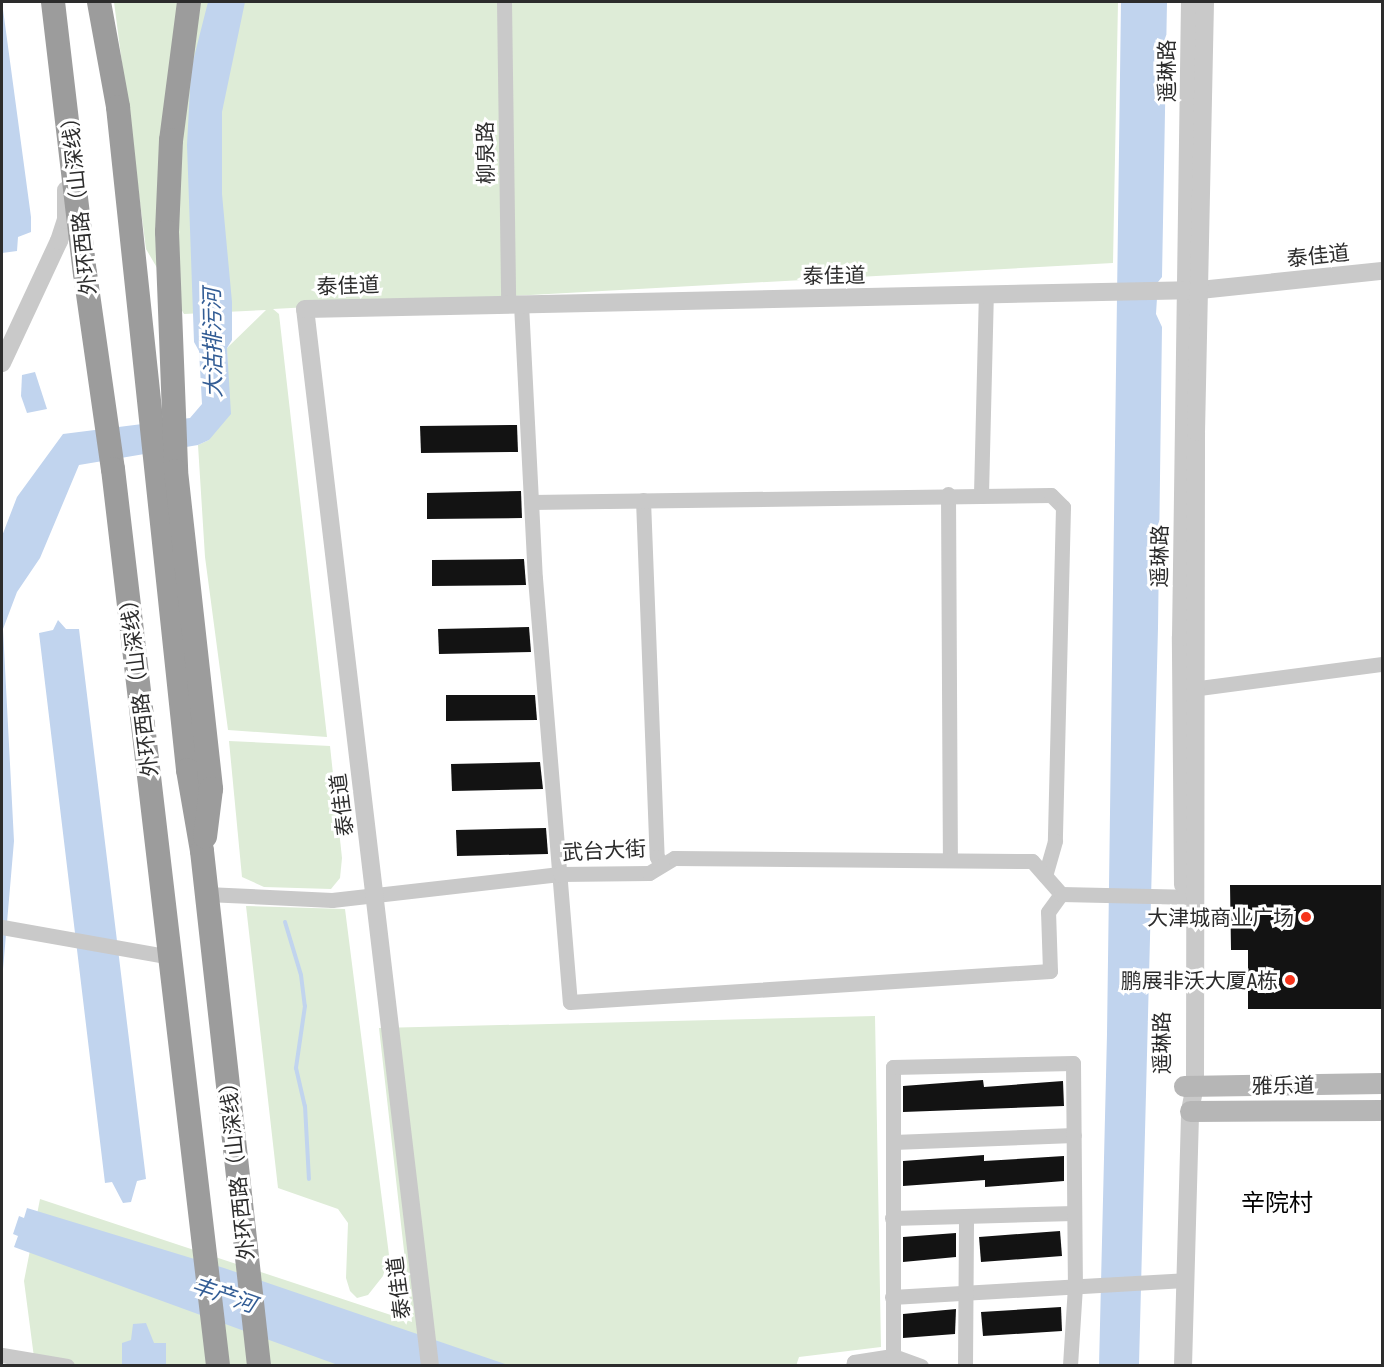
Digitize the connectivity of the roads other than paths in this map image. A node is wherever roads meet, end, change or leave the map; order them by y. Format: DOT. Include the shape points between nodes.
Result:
graph roads {
  1 [pos="46,2"];
  2 [pos="53,2"];
  3 [pos="99,2"];
  4 [pos="189,2"];
  5 [pos="504,2"];
  6 [pos="1190,2"];
  7 [pos="1205,2"];
  8 [pos="1383,271"];
  9 [pos="1187,290"];
  10 [pos="986,294"];
  11 [pos="515,304"];
  12 [pos="2,363"];
  13 [pos="165,471"];
  14 [pos="948,494"];
  15 [pos="981,494"];
  16 [pos="643,500"];
  17 [pos="531,502"];
  18 [pos="1383,664"];
  19 [pos="1188,690"];
  20 [pos="950,860"];
  21 [pos="662,865"];
  22 [pos="560,874"];
  23 [pos="1045,876"];
  24 [pos="206,894"];
  25 [pos="1061,894"];
  26 [pos="374,895"];
  27 [pos="1189,896"];
  28 [pos="8,929"];
  29 [pos="170,957"];
  30 [pos="1383,1083"];
  31 [pos="1190,1086"];
  32 [pos="1383,1110"];
  33 [pos="1190,1112"];
  34 [pos="1074,1135"];
  35 [pos="893,1142"];
  36 [pos="1074,1213"];
  37 [pos="966,1216"];
  38 [pos="892,1218"];
  39 [pos="1185,1280"];
  40 [pos="1082,1286"];
  41 [pos="965,1293"];
  42 [pos="892,1297"];
  43 [pos="2,1355"];
  44 [pos="258,1356"];
  45 [pos="893,1356"];
  46 [pos="67,1365"];
  47 [pos="218,1365"];
  48 [pos="430,1365"];
  49 [pos="853,1365"];
  50 [pos="921,1365"];
  51 [pos="965,1365"];
  52 [pos="1070,1365"];
  53 [pos="1183,1365"];
  1 -- 12 [label="street" via="60,87 66,220"];
  2 -- 29 [label="highway, 外环西路（山深线）"];
  3 -- 13 [label="highway, 外环西路（山深线）" via="118,107"];
  4 -- 13 [label="highway" via="171,140"];
  5 -- 11 [label="street, 柳泉路"];
  6 -- 9 [label="street, 遥琳路"];
  7 -- 9 [label="street, 遥琳路"];
  8 -- 9 [label="street, 泰佳道"];
  9 -- 10 [label="street, 泰佳道"];
  9 -- 19 [label="street, 遥琳路"];
  10 -- 11 [label="street, 泰佳道"];
  10 -- 15 [label="street"];
  11 -- 17 [label="street, 柳泉路"];
  11 -- 26 [label="street, 泰佳道" via="305,309"];
  13 -- 24 [label="highway, 外环西路（山深线）" via="188,770"];
  14 -- 15 [label="street"];
  14 -- 16 [label="street"];
  14 -- 20 [label="street"];
  15 -- 23 [label="street" via="1051,495 1063,507 1055,841"];
  16 -- 17 [label="street"];
  16 -- 21 [label="street" via="656,846"];
  17 -- 22 [label="street, 柳泉路"];
  18 -- 19 [label="street"];
  19 -- 27 [label="street, 遥琳路"];
  20 -- 21 [label="street, 武台大街" via="674,858"];
  20 -- 23 [label="street, 武台大街" via="1032,861"];
  21 -- 22 [label="street, 武台大街" via="649,873"];
  22 -- 25 [label="street, 柳泉路" via="570,1002 1050,971 1048,912"];
  22 -- 26 [label="street, 武台大街"];
  23 -- 25 [label="street, 武台大街"];
  24 -- 26 [label="street, 武台大街" via="297,901"];
  24 -- 44 [label="highway, 外环西路（山深线）"];
  25 -- 27 [label="street"];
  26 -- 48 [label="street, 泰佳道"];
  27 -- 31 [label="street, 遥琳路"];
  28 -- 29 [label="street"];
  29 -- 47 [label="highway, 外环西路（山深线）"];
  30 -- 31 [label="main road, 雅乐道"];
  31 -- 33 [label="street, 遥琳路"];
  32 -- 33 [label="main road, 雅乐道"];
  33 -- 39 [label="street, 遥琳路"];
  34 -- 35 [label="street"];
  34 -- 35 [label="street" via="1074,1063 893,1067"];
  34 -- 36 [label="street"];
  35 -- 38 [label="street"];
  36 -- 37 [label="street"];
  36 -- 40 [label="street"];
  37 -- 38 [label="street"];
  37 -- 41 [label="street"];
  38 -- 42 [label="street"];
  39 -- 40 [label="street"];
  39 -- 53 [label="street, 遥琳路"];
  40 -- 41 [label="street"];
  40 -- 52 [label="street"];
  41 -- 42 [label="street"];
  41 -- 51 [label="street"];
  42 -- 45 [label="street"];
  43 -- 46 [label="street"];
  45 -- 49 [label="street"];
  45 -- 50 [label="street"];
}
